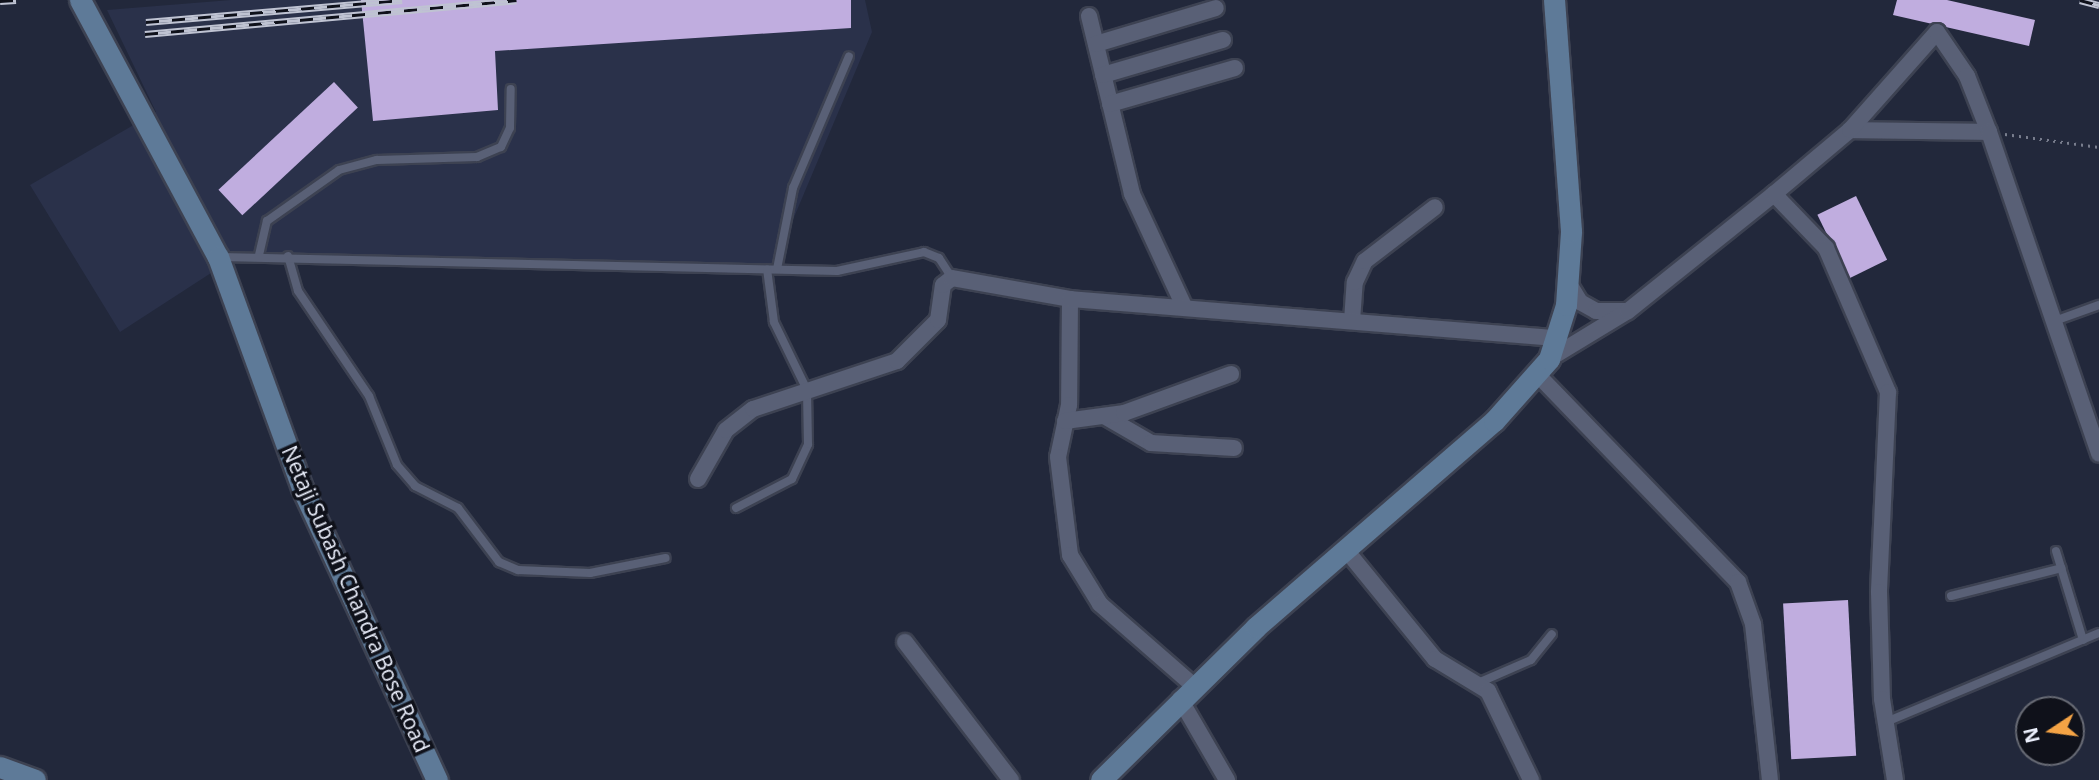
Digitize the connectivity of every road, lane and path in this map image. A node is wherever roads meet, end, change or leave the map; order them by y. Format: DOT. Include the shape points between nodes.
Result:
graph roads {
  1 [pos="80,0"];
  2 [pos="1554,0"];
  3 [pos="1216,8"];
  4 [pos="1089,16"];
  5 [pos="1223,40"];
  6 [pos="1096,44"];
  7 [pos="849,56"];
  8 [pos="1235,68"];
  9 [pos="1103,75"];
  10 [pos="511,89"];
  11 [pos="1110,104"];
  12 [pos="1850,130"];
  13 [pos="1989,132"];
  14 [pos="2099,147"];
  15 [pos="1774,194"];
  16 [pos="1436,207"];
  17 [pos="259,255"];
  18 [pos="288,256"];
  19 [pos="218,257"];
  20 [pos="767,269"];
  21 [pos="777,269"];
  22 [pos="952,278"];
  23 [pos="1569,282"];
  24 [pos="1070,299"];
  25 [pos="1183,304"];
  26 [pos="2099,305"];
  27 [pos="1628,311"];
  28 [pos="1352,321"];
  29 [pos="2051,322"];
  30 [pos="1557,338"];
  31 [pos="1544,367"];
  32 [pos="1231,374"];
  33 [pos="807,390"];
  34 [pos="1106,417"];
  35 [pos="1065,421"];
  36 [pos="1234,448"];
  37 [pos="2099,454"];
  38 [pos="698,479"];
  39 [pos="736,508"];
  40 [pos="1346,550"];
  41 [pos="2056,551"];
  42 [pos="666,558"];
  43 [pos="2062,568"];
  44 [pos="1951,596"];
  45 [pos="2099,633"];
  46 [pos="1552,634"];
  47 [pos="2082,640"];
  48 [pos="905,642"];
  49 [pos="1477,683"];
  50 [pos="1187,692"];
  51 [pos="1886,722"];
  52 [pos="0,767"];
  53 [pos="35,780"];
  54 [pos="438,780"];
  55 [pos="1011,780"];
  56 [pos="1101,780"];
  57 [pos="1227,780"];
  58 [pos="1531,780"];
  59 [pos="1770,780"];
  60 [pos="1895,780"];
  1 -- 19 [label="main road, Netaji Subash Chandra Bose Road"];
  2 -- 23 [label="main road" via="1571,231"];
  3 -- 6 [label="street"];
  4 -- 6 [label="street"];
  5 -- 9 [label="street"];
  6 -- 9 [label="street"];
  7 -- 21 [label="lane" via="795,181"];
  8 -- 11 [label="street"];
  9 -- 11 [label="street"];
  10 -- 17 [label="lane" via="510,128 501,147 477,157 377,160 340,170 267,221"];
  11 -- 25 [label="street" via="1132,194"];
  12 -- 13 [label="street"];
  12 -- 13 [label="street" via="1937,32 1967,76"];
  12 -- 15 [label="street"];
  13 -- 14 [label="path"];
  13 -- 29 [label="street"];
  15 -- 27 [label="street"];
  15 -- 51 [label="street" via="1826,248 1888,392 1879,592"];
  16 -- 28 [label="street" via="1365,261 1355,282"];
  17 -- 18 [label="lane"];
  17 -- 19 [label="lane"];
  18 -- 20 [label="lane"];
  18 -- 42 [label="lane" via="298,291 369,396 397,464 415,486 458,508 499,562 518,570 590,573"];
  19 -- 54 [label="main road, Netaji Subash Chandra Bose Road" via="302,488"];
  20 -- 21 [label="lane"];
  20 -- 33 [label="lane" via="774,322"];
  21 -- 22 [label="lane" via="857,269 923,252 939,258"];
  22 -- 24 [label="street"];
  22 -- 33 [label="street" via="943,285 939,320 897,360"];
  23 -- 27 [label="street" via="1580,302 1596,311"];
  23 -- 30 [label="main road"];
  24 -- 25 [label="street"];
  24 -- 35 [label="street"];
  25 -- 28 [label="street"];
  26 -- 29 [label="lane"];
  27 -- 31 [label="street"];
  28 -- 30 [label="street"];
  29 -- 37 [label="street"];
  30 -- 31 [label="main road"];
  31 -- 40 [label="main road"];
  31 -- 59 [label="street" via="1738,582 1753,624"];
  32 -- 34 [label="street"];
  33 -- 38 [label="street" via="738,418"];
  33 -- 39 [label="lane" via="810,422 802,464 777,490"];
  34 -- 35 [label="street"];
  34 -- 36 [label="street" via="1151,443"];
  35 -- 50 [label="street" via="1058,457 1076,572 1100,604"];
  40 -- 49 [label="street" via="1435,659"];
  40 -- 50 [label="main road"];
  41 -- 43 [label="lane"];
  43 -- 44 [label="lane"];
  43 -- 47 [label="lane"];
  45 -- 47 [label="lane"];
  46 -- 49 [label="lane" via="1531,660"];
  47 -- 51 [label="lane"];
  48 -- 55 [label="street"];
  49 -- 58 [label="street" via="1492,696"];
  50 -- 56 [label="main road"];
  50 -- 57 [label="street"];
  51 -- 60 [label="street"];
  52 -- 53 [label="main road"];
}
